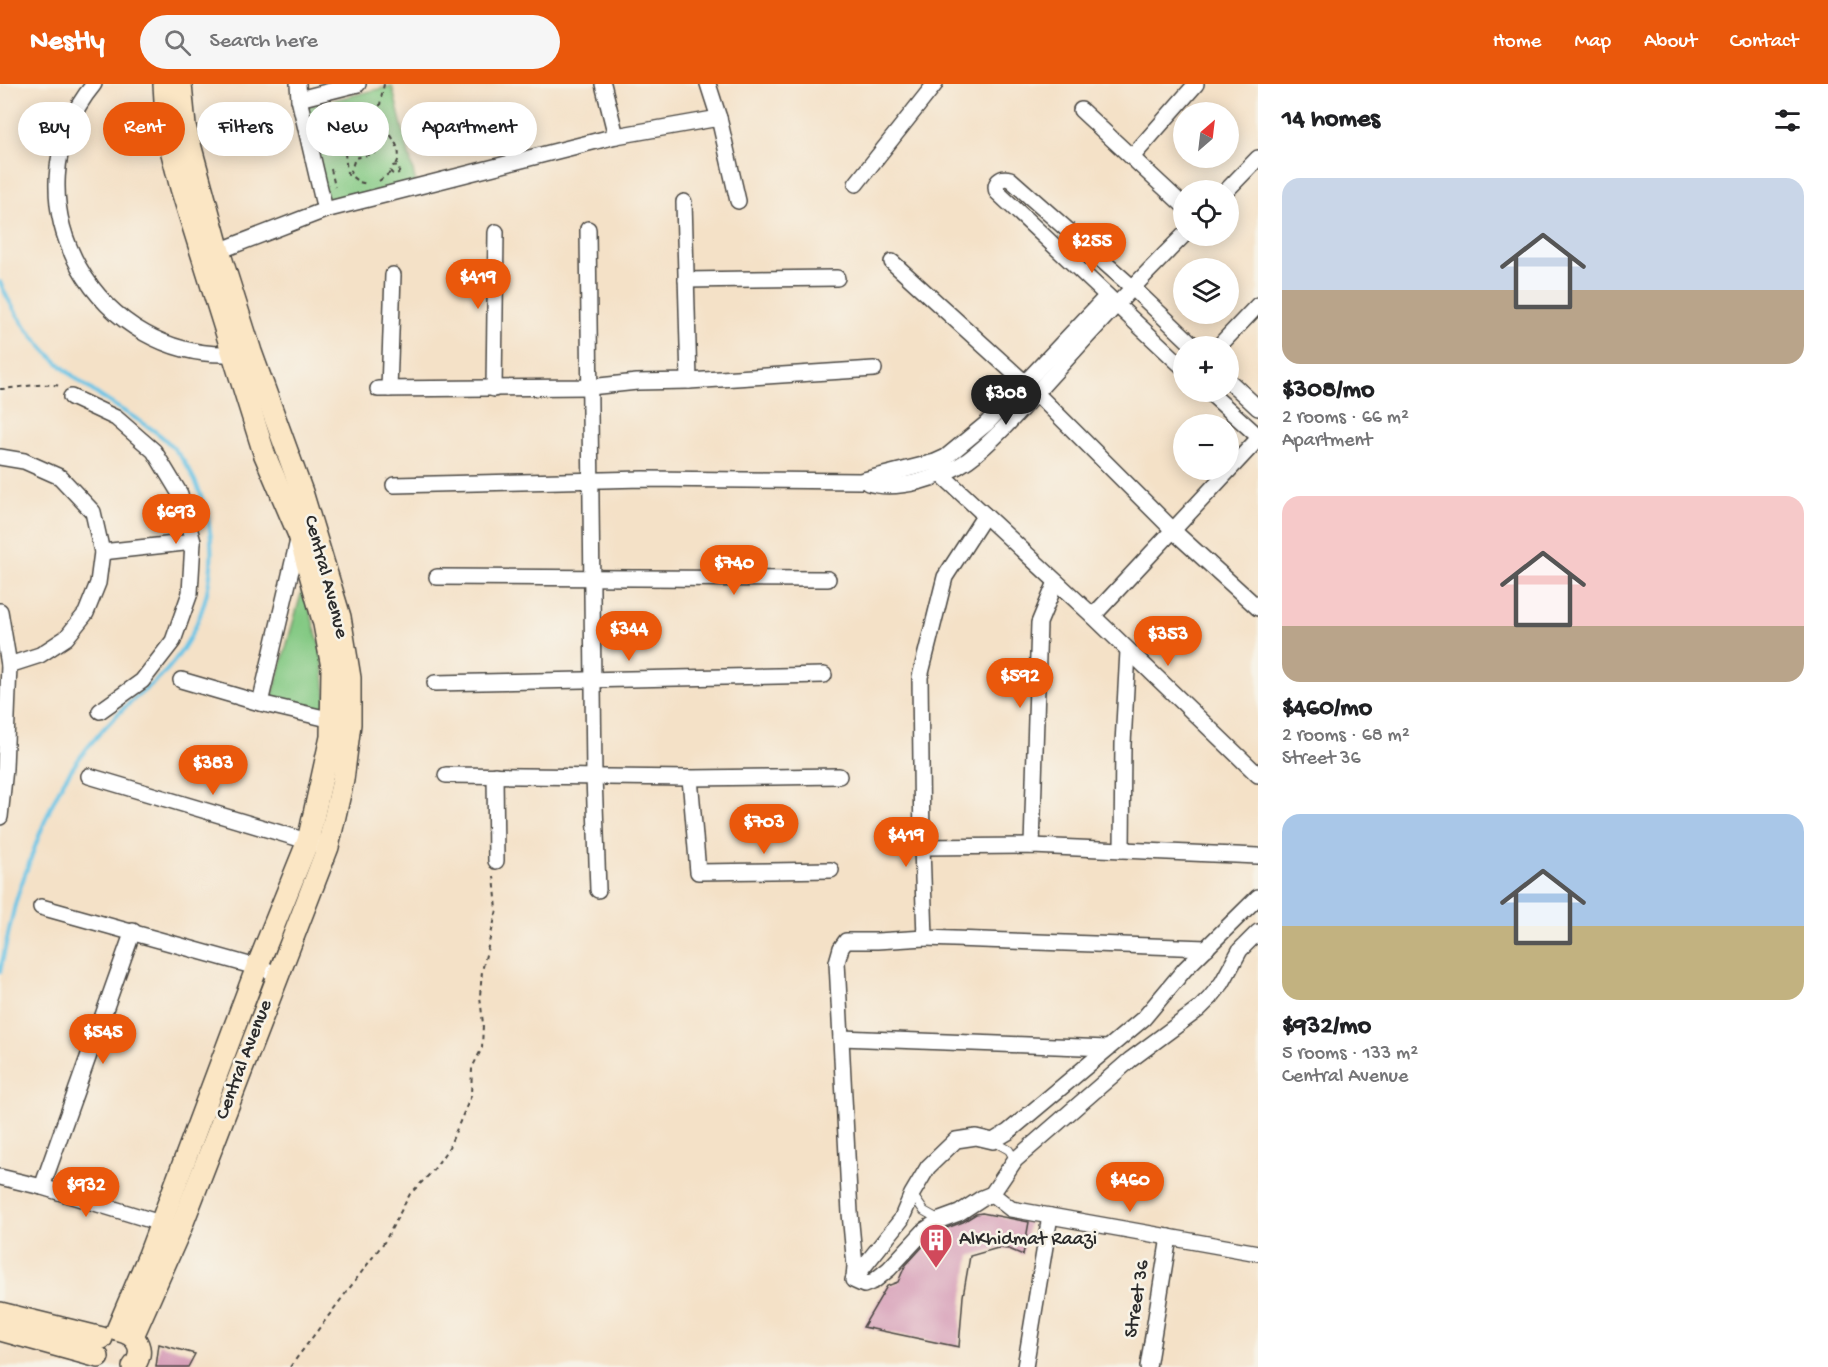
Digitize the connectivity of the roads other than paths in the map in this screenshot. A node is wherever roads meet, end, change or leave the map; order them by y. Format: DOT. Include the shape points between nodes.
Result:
graph roads {
  1 [pos="94,84"];
  2 [pos="164,84"];
  3 [pos="181,84"];
  4 [pos="358,84"];
  5 [pos="603,84"];
  6 [pos="708,84"];
  7 [pos="935,84"];
  8 [pos="1196,84"];
  9 [pos="299,92"];
  10 [pos="1081,110"];
  11 [pos="719,118"];
  12 [pos="616,136"];
  13 [pos="1132,157"];
  14 [pos="1258,158"];
  15 [pos="1237,180"];
  16 [pos="856,184"];
  17 [pos="1173,196"];
  18 [pos="738,201"];
  19 [pos="684,202"];
  20 [pos="325,210"];
  21 [pos="588,229"];
  22 [pos="496,232"];
  23 [pos="1173,246"];
  24 [pos="211,255"];
  25 [pos="892,262"];
  26 [pos="393,275"];
  27 [pos="837,278"];
  28 [pos="686,280"];
  29 [pos="1132,287"];
  30 [pos="1111,300"];
  31 [pos="1258,305"];
  32 [pos="1183,336"];
  33 [pos="1229,336"];
  34 [pos="242,353"];
  35 [pos="1173,358"];
  36 [pos="874,369"];
  37 [pos="689,381"];
  38 [pos="590,387"];
  39 [pos="1030,388"];
  40 [pos="494,389"];
  41 [pos="1239,390"];
  42 [pos="71,397"];
  43 [pos="1220,402"];
  44 [pos="1258,408"];
  45 [pos="1258,437"];
  46 [pos="0,457"];
  47 [pos="942,475"];
  48 [pos="591,480"];
  49 [pos="860,481"];
  50 [pos="394,485"];
  51 [pos="302,492"];
  52 [pos="985,515"];
  53 [pos="1173,531"];
  54 [pos="299,535"];
  55 [pos="193,542"];
  56 [pos="102,552"];
  57 [pos="437,577"];
  58 [pos="592,578"];
  59 [pos="828,579"];
  60 [pos="1056,582"];
  61 [pos="1258,608"];
  62 [pos="0,611"];
  63 [pos="1093,616"];
  64 [pos="1128,651"];
  65 [pos="9,665"];
  66 [pos="824,675"];
  67 [pos="592,679"];
  68 [pos="181,680"];
  69 [pos="435,683"];
  70 [pos="260,703"];
  71 [pos="100,711"];
  72 [pos="341,722"];
  73 [pos="446,775"];
  74 [pos="495,775"];
  75 [pos="1258,775"];
  76 [pos="89,776"];
  77 [pos="594,776"];
  78 [pos="839,776"];
  79 [pos="690,778"];
  80 [pos="0,814"];
  81 [pos="308,841"];
  82 [pos="1032,846"];
  83 [pos="328,847"];
  84 [pos="922,847"];
  85 [pos="1122,850"];
  86 [pos="1258,856"];
  87 [pos="496,861"];
  88 [pos="831,870"];
  89 [pos="598,890"];
  90 [pos="1258,897"];
  91 [pos="41,907"];
  92 [pos="132,931"];
  93 [pos="1258,932"];
  94 [pos="925,938"];
  95 [pos="1208,948"];
  96 [pos="257,967"];
  97 [pos="279,974"];
  98 [pos="841,1038"];
  99 [pos="1108,1048"];
  100 [pos="993,1141"];
  101 [pos="1015,1160"];
  102 [pos="0,1177"];
  103 [pos="42,1187"];
  104 [pos="912,1194"];
  105 [pos="992,1194"];
  106 [pos="1050,1216"];
  107 [pos="940,1220"];
  108 [pos="170,1226"];
  109 [pos="1169,1237"];
  110 [pos="1258,1254"];
  111 [pos="854,1280"];
  112 [pos="0,1313"];
  113 [pos="0,1330"];
  114 [pos="111,1346"];
  115 [pos="133,1367"];
  116 [pos="1025,1367"];
  117 [pos="1148,1367"];
  1 -- 34 [label="street" via="69,125 60,157 58,201 71,255 88,284 110,309 137,329 167,344 199,352"];
  2 -- 24 [label="street, Central Avenue" via="168,134 181,188"];
  3 -- 24 [label="street, Central Avenue" via="185,126"];
  4 -- 9 [label="street"];
  5 -- 12 [label="street"];
  6 -- 11 [label="street"];
  7 -- 16 [label="street"];
  8 -- 13 [label="street"];
  9 -- 20 [label="street"];
  10 -- 13 [label="street"];
  11 -- 12 [label="street"];
  11 -- 18 [label="street"];
  12 -- 20 [label="street"];
  13 -- 17 [label="street"];
  14 -- 15 [label="street"];
  19 -- 28 [label="street"];
  20 -- 24 [label="street"];
  21 -- 38 [label="street"];
  22 -- 40 [label="street"];
  23 -- 29 [label="street"];
  24 -- 34 [label="street, Central Avenue"];
  25 -- 39 [label="street"];
  26 -- 40 [label="street" via="384,389"];
  27 -- 28 [label="street"];
  28 -- 37 [label="street"];
  29 -- 30 [label="street"];
  29 -- 30 [label="street" via="1010,179 999,181 997,192"];
  29 -- 32 [label="street"];
  30 -- 35 [label="street"];
  30 -- 39 [label="street"];
  31 -- 33 [label="street"];
  34 -- 51 [label="street, Central Avenue"];
  34 -- 54 [label="street, Central Avenue" via="264,453"];
  36 -- 37 [label="street"];
  37 -- 38 [label="street"];
  38 -- 40 [label="street"];
  38 -- 48 [label="street"];
  39 -- 47 [label="street" via="984,446"];
  39 -- 49 [label="street" via="945,457"];
  39 -- 53 [label="street"];
  41 -- 44 [label="street"];
  42 -- 55 [label="street" via="116,418 154,451 180,494"];
  43 -- 45 [label="street"];
  45 -- 53 [label="street"];
  46 -- 56 [label="street" via="24,461 60,477 93,512"];
  47 -- 49 [label="street" via="894,486"];
  47 -- 52 [label="street"];
  48 -- 49 [label="street"];
  48 -- 50 [label="street"];
  48 -- 58 [label="street"];
  51 -- 54 [label="street"];
  51 -- 72 [label="street, Central Avenue" via="340,617 350,678"];
  52 -- 60 [label="street"];
  52 -- 84 [label="street" via="945,577 920,677"];
  53 -- 61 [label="street"];
  53 -- 63 [label="street"];
  54 -- 70 [label="street"];
  54 -- 72 [label="street, Central Avenue" via="324,624"];
  55 -- 56 [label="street"];
  55 -- 71 [label="street" via="190,593 173,641 142,681"];
  56 -- 65 [label="street" via="99,583 86,613 66,638 40,655"];
  57 -- 58 [label="street"];
  58 -- 59 [label="street"];
  58 -- 67 [label="street"];
  60 -- 63 [label="street"];
  60 -- 82 [label="street" via="1039,623"];
  62 -- 65 [label="street"];
  63 -- 64 [label="street"];
  64 -- 75 [label="street"];
  64 -- 85 [label="street"];
  65 -- 80 [label="street"];
  66 -- 67 [label="street"];
  67 -- 69 [label="street"];
  67 -- 77 [label="street"];
  68 -- 70 [label="street"];
  70 -- 72 [label="street"];
  72 -- 81 [label="street, Central Avenue" via="331,737"];
  72 -- 83 [label="street, Central Avenue" via="343,780"];
  73 -- 74 [label="street"];
  74 -- 77 [label="street"];
  74 -- 87 [label="street"];
  76 -- 81 [label="street"];
  77 -- 79 [label="street"];
  77 -- 89 [label="street"];
  78 -- 79 [label="street"];
  79 -- 88 [label="street" via="698,872"];
  81 -- 83 [label="street"];
  81 -- 96 [label="street, Central Avenue"];
  82 -- 84 [label="street"];
  82 -- 85 [label="street"];
  83 -- 97 [label="street, Central Avenue"];
  84 -- 94 [label="street"];
  85 -- 86 [label="street"];
  90 -- 95 [label="street"];
  91 -- 92 [label="street"];
  92 -- 96 [label="street"];
  92 -- 103 [label="street"];
  93 -- 101 [label="street" via="1240,950 1222,983 1204,1004 1130,1060"];
  94 -- 95 [label="street"];
  94 -- 98 [label="street" via="846,941 837,962"];
  95 -- 99 [label="street" via="1144,1018"];
  96 -- 97 [label="street"];
  96 -- 108 [label="street, Central Avenue"];
  97 -- 108 [label="street, Central Avenue"];
  98 -- 99 [label="street"];
  98 -- 111 [label="street"];
  99 -- 100 [label="street"];
  100 -- 101 [label="lane" via="1009,1150"];
  100 -- 104 [label="street" via="976,1137 956,1140 928,1167"];
  101 -- 105 [label="street"];
  102 -- 103 [label="street"];
  103 -- 108 [label="street"];
  104 -- 107 [label="lane" via="924,1211"];
  104 -- 111 [label="street" via="901,1220"];
  105 -- 106 [label="street" via="1011,1209"];
  105 -- 107 [label="street"];
  106 -- 109 [label="street"];
  106 -- 116 [label="street"];
  107 -- 111 [label="street" via="874,1281 864,1285"];
  108 -- 114 [label="street, Central Avenue"];
  109 -- 110 [label="street"];
  109 -- 117 [label="street, Street 36"];
  112 -- 114 [label="street"];
  113 -- 114 [label="street"];
  114 -- 115 [label="street" via="140,1349"];
}
